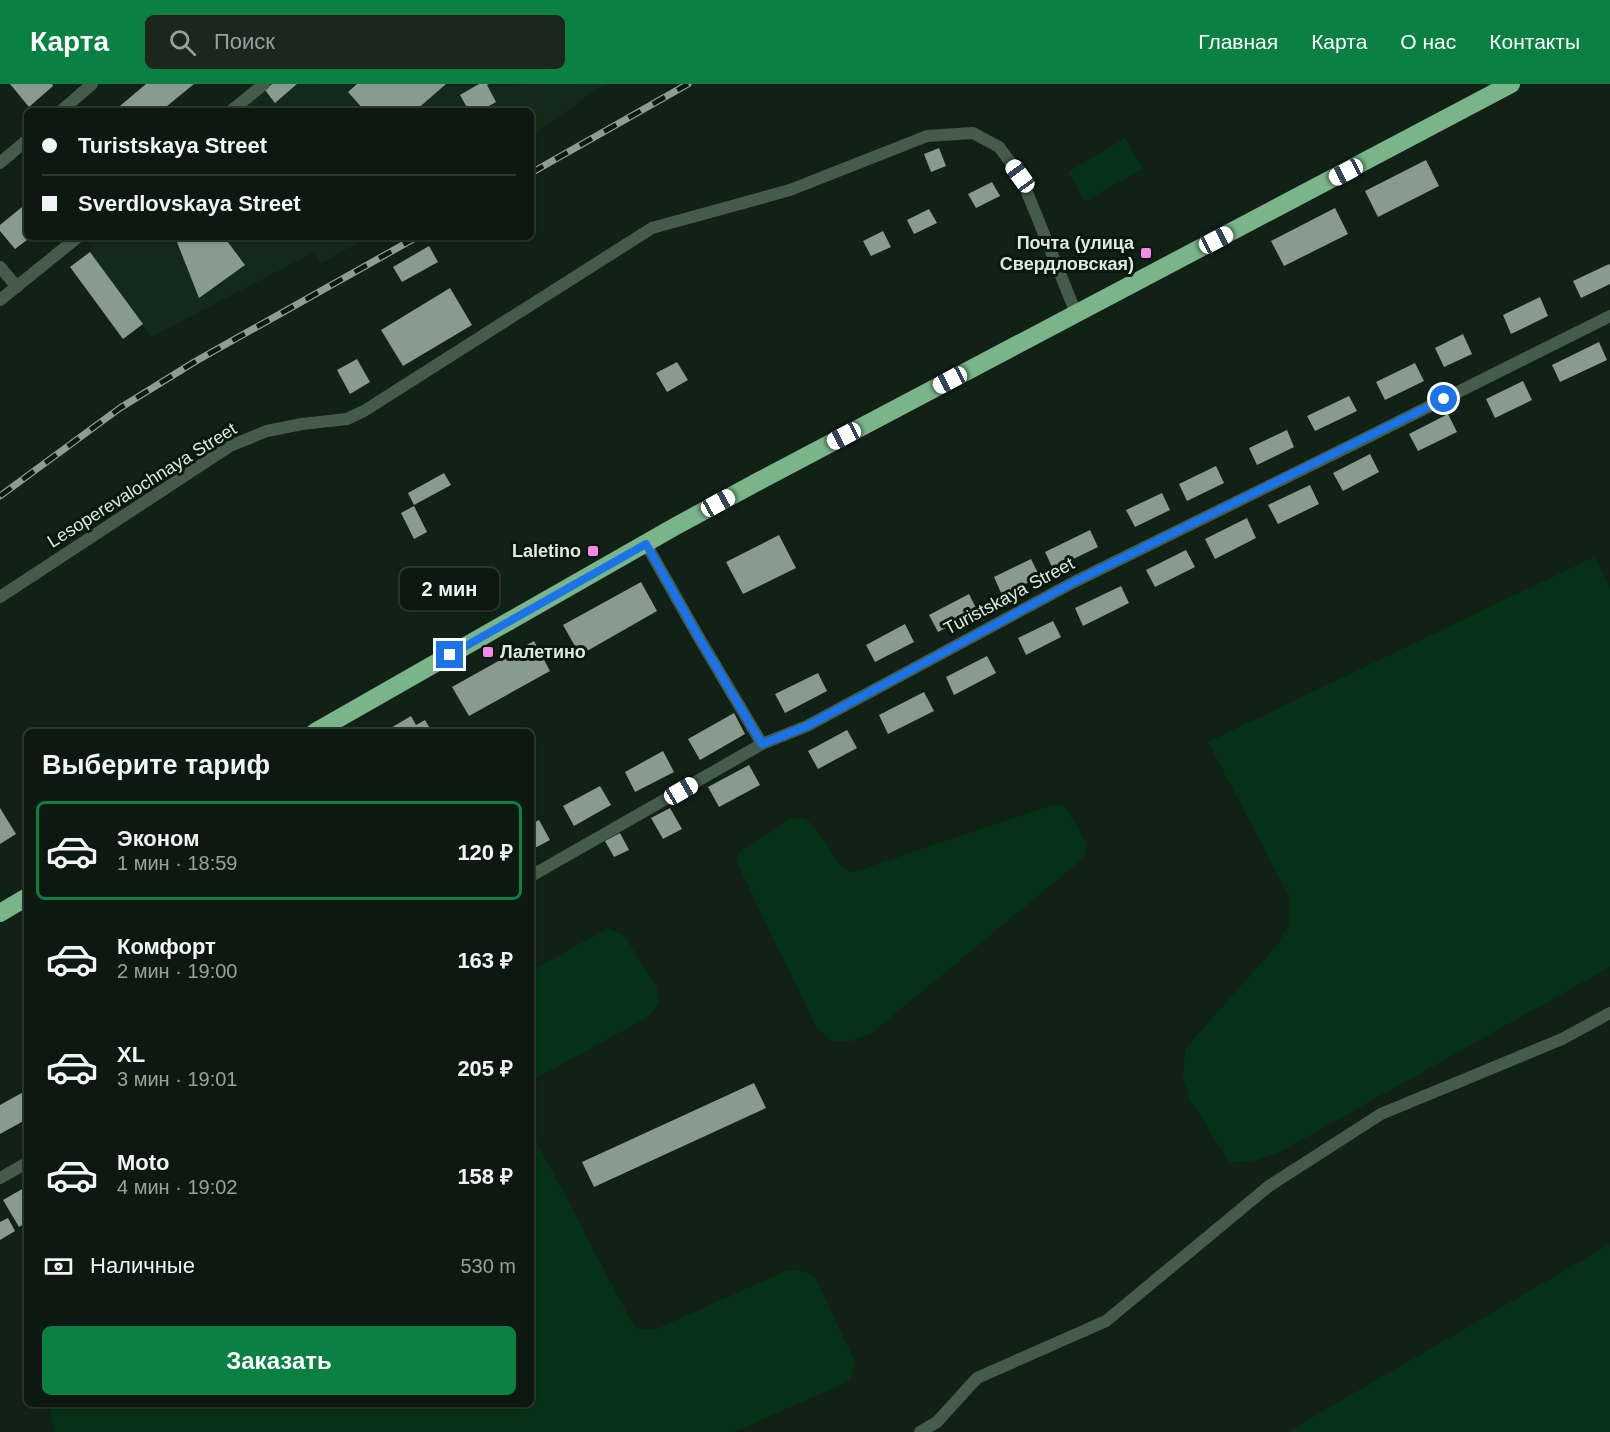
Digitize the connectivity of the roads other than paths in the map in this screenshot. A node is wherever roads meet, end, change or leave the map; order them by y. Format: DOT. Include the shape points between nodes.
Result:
graph roads {
  1 [pos="264,84"];
  2 [pos="1510,84"];
  3 [pos="90,85"];
  4 [pos="64,108"];
  5 [pos="235,108"];
  6 [pos="24,143"];
  7 [pos="0,163"];
  8 [pos="74,240"];
  9 [pos="0,267"];
  10 [pos="17,287"];
  11 [pos="0,300"];
  12 [pos="1076,313"];
  13 [pos="1610,316"];
  14 [pos="646,544"];
  15 [pos="0,597"];
  16 [pos="320,729"];
  17 [pos="762,744"];
  18 [pos="534,874"];
  19 [pos="24,899"];
  20 [pos="0,913"];
  21 [pos="1610,1013"];
  22 [pos="24,1164"];
  23 [pos="0,1178"];
  24 [pos="920,1432"];
  1 -- 5 [label="street"];
  2 -- 12 [label="highway"];
  3 -- 4 [label="street"];
  6 -- 7 [label="street"];
  8 -- 10 [label="street"];
  9 -- 10 [label="street"];
  10 -- 11 [label="street"];
  12 -- 14 [label="highway"];
  12 -- 15 [label="street, Lesoperevalochnaya Street" via="1020,176 999,147 973,133 927,136 790,190 652,228 364,411 347,418 267,431 230,446"];
  13 -- 17 [label="street, Turistskaya Street" via="1074,582 807,726"];
  14 -- 16 [label="highway"];
  14 -- 17 [label="street"];
  17 -- 18 [label="street, Turistskaya Street"];
  19 -- 20 [label="highway"];
  21 -- 24 [label="street" via="1562,1039 1381,1114 1269,1186 1106,1321 977,1378 937,1422"];
  22 -- 23 [label="street"];
}
